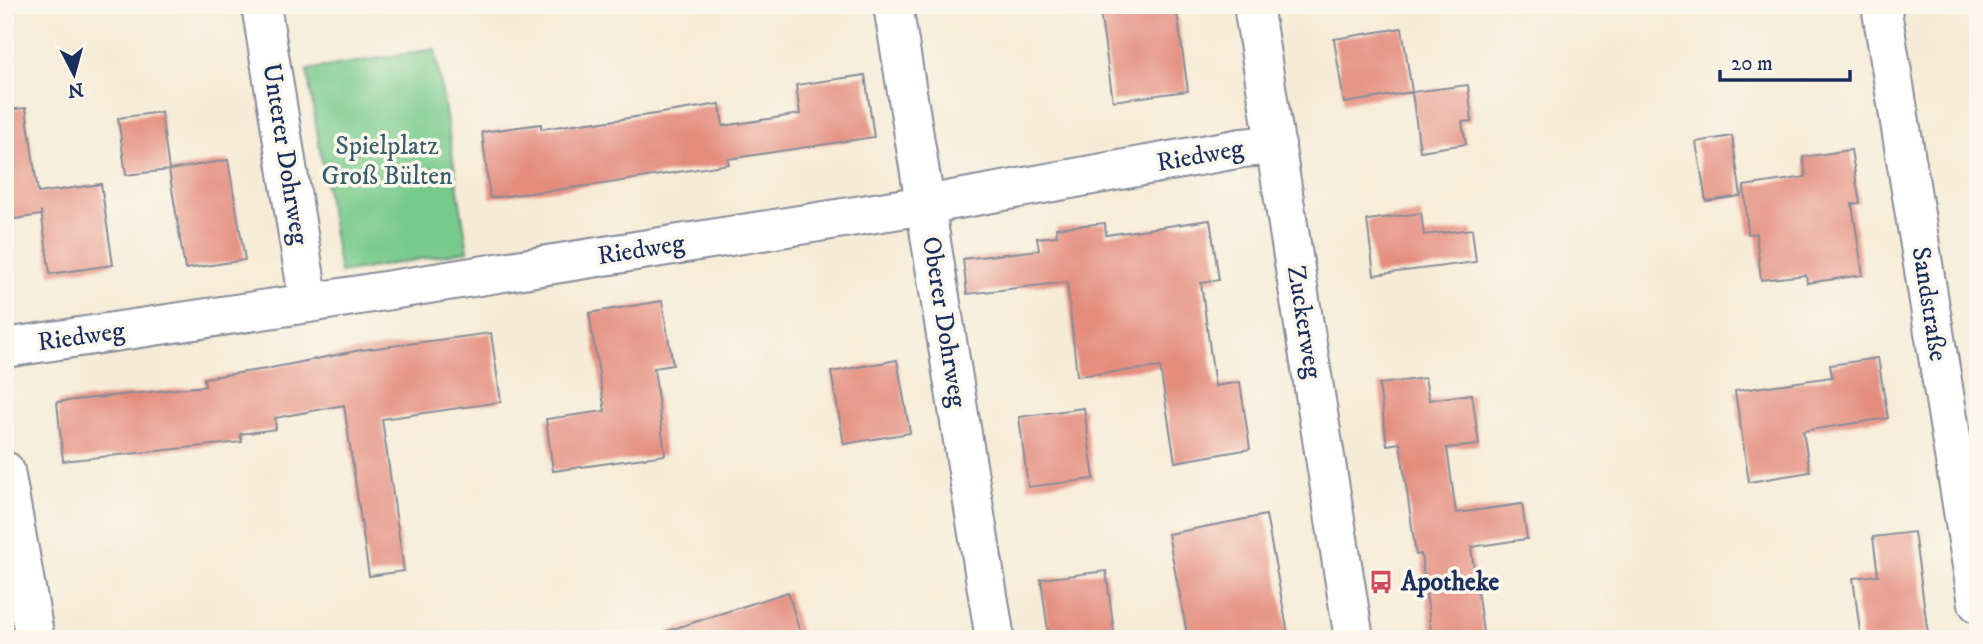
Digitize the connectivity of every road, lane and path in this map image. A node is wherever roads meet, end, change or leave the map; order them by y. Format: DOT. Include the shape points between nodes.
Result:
graph roads {
  1 [pos="261,5"];
  2 [pos="893,5"];
  3 [pos="1253,5"];
  4 [pos="1881,5"];
  5 [pos="1276,145"];
  6 [pos="925,205"];
  7 [pos="309,303"];
  8 [pos="5,348"];
  9 [pos="5,471"];
  10 [pos="1978,603"];
  11 [pos="35,639"];
  12 [pos="995,639"];
  13 [pos="1354,639"];
  1 -- 7 [label="street, Unterer Dohrweg"];
  2 -- 6 [label="street, Oberer Dohrweg"];
  3 -- 5 [label="street, Zuckerweg"];
  4 -- 10 [label="street, Sandstraße"];
  5 -- 6 [label="street, Riedweg"];
  5 -- 13 [label="street, Zuckerweg"];
  6 -- 7 [label="street, Riedweg"];
  6 -- 12 [label="street, Oberer Dohrweg"];
  7 -- 8 [label="street, Riedweg"];
  9 -- 11 [label="street"];
}
